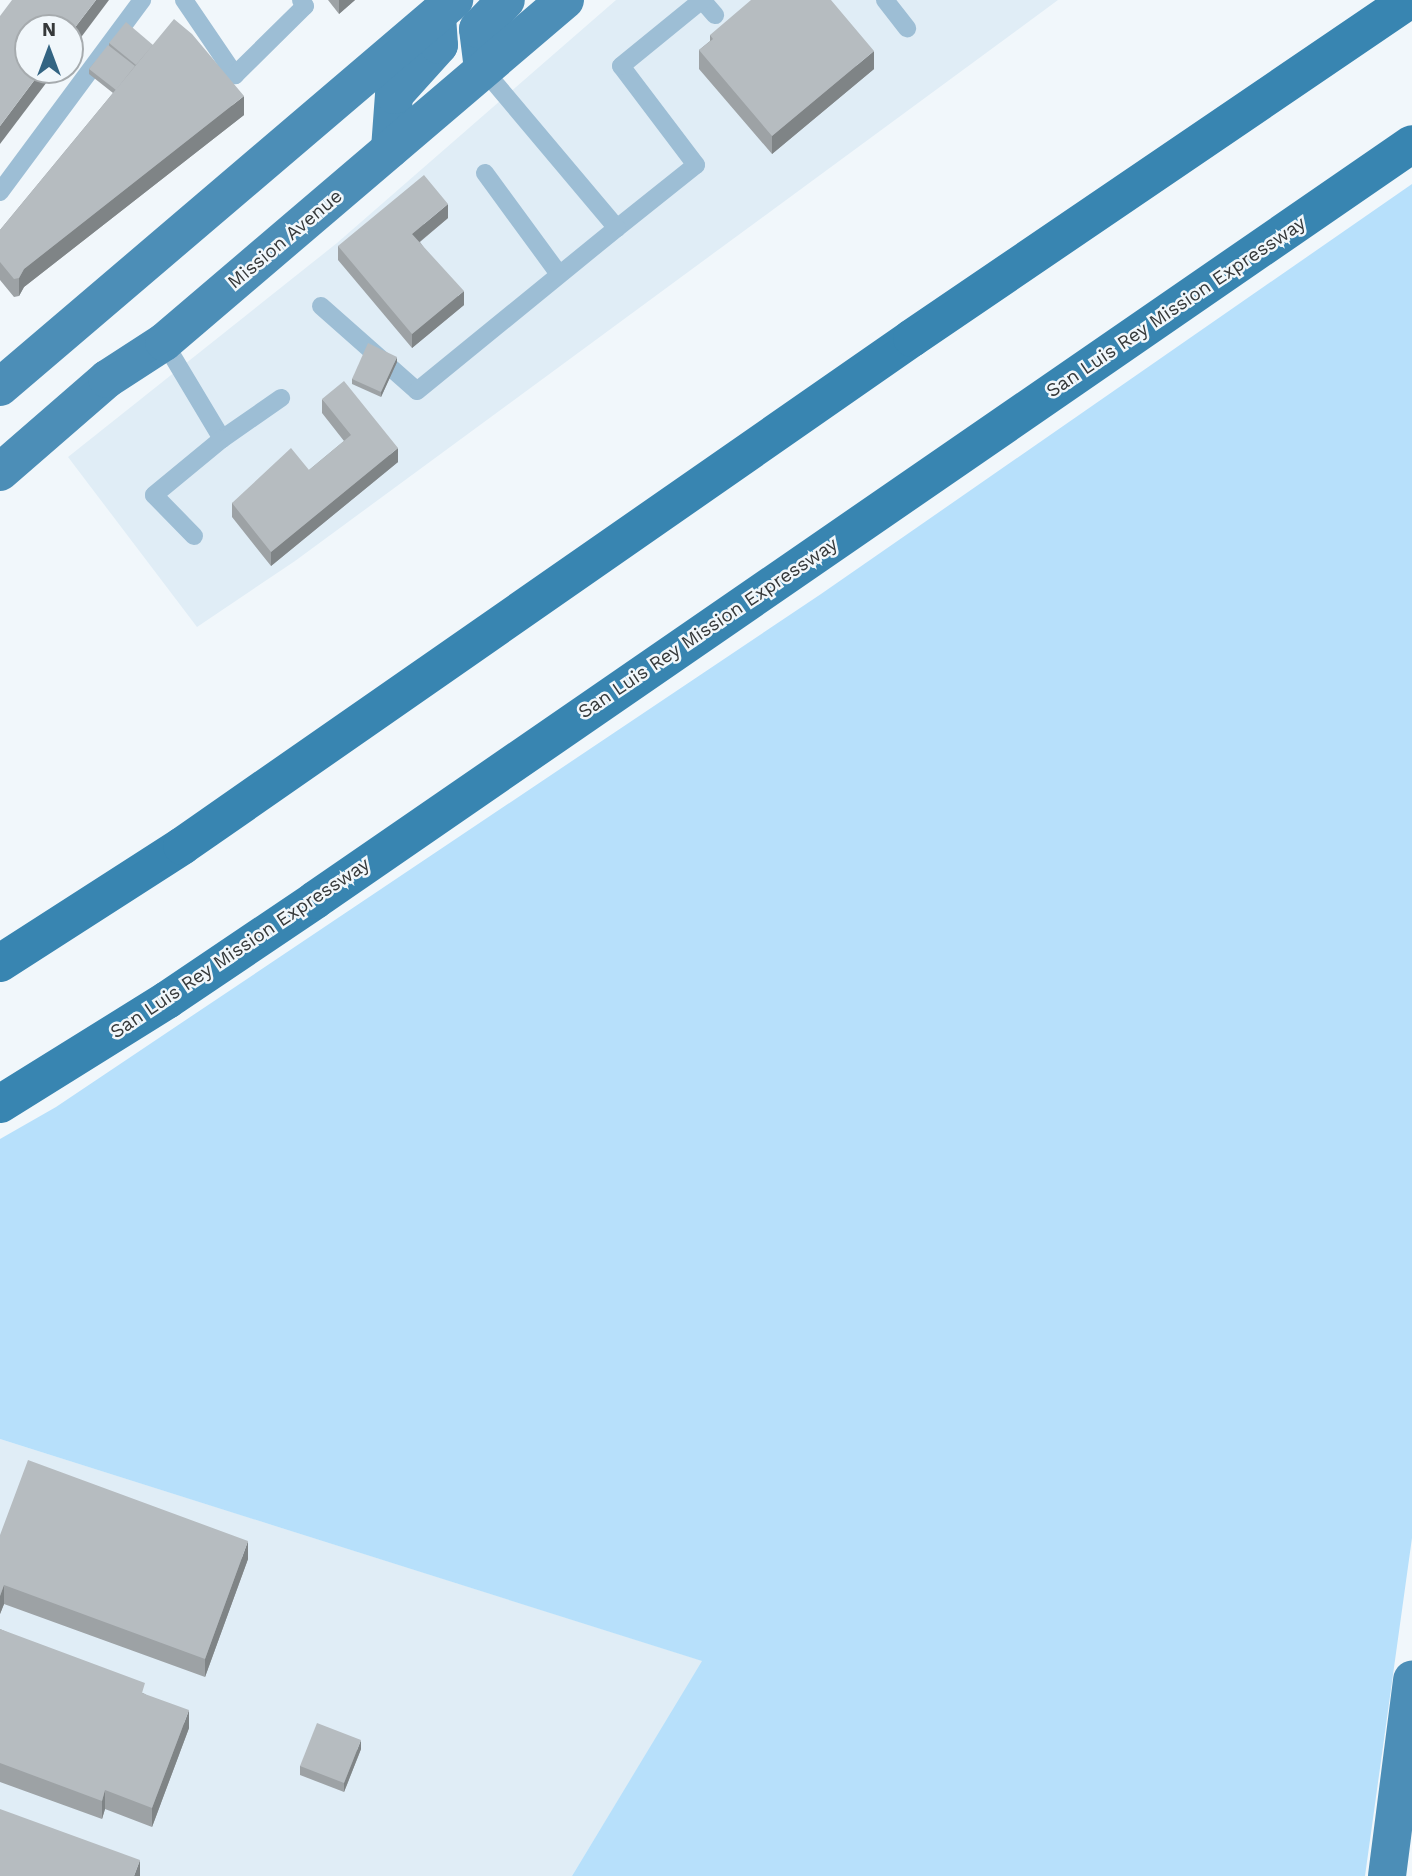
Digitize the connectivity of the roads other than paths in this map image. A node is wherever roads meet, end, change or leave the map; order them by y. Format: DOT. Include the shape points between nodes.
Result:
graph roads {
  1 [pos="142,0"];
  2 [pos="184,0"];
  3 [pos="300,0"];
  4 [pos="506,0"];
  5 [pos="565,0"];
  6 [pos="702,0"];
  7 [pos="885,0"];
  8 [pos="1409,0"];
  9 [pos="439,5"];
  10 [pos="715,15"];
  11 [pos="907,28"];
  12 [pos="483,69"];
  13 [pos="1412,145"];
  14 [pos="390,149"];
  15 [pos="485,173"];
  16 [pos="0,192"];
  17 [pos="617,228"];
  18 [pos="559,274"];
  19 [pos="321,306"];
  20 [pos="164,342"];
  21 [pos="0,387"];
  22 [pos="281,398"];
  23 [pos="222,439"];
  24 [pos="0,472"];
  25 [pos="194,536"];
  26 [pos="0,964"];
  27 [pos="0,1104"];
  28 [pos="1412,1680"];
  29 [pos="1387,1876"];
  1 -- 16 [label="lane"];
  2 -- 3 [label="lane" via="235,75 305,6"];
  4 -- 12 [label="main road" via="478,29"];
  5 -- 12 [label="main road, Mission Avenue"];
  6 -- 10 [label="lane"];
  6 -- 17 [label="lane" via="621,66 696,165"];
  7 -- 11 [label="lane"];
  8 -- 26 [label="highway" via="912,338 182,846"];
  9 -- 14 [label="main road" via="439,45 394,95"];
  9 -- 21 [label="main road"];
  12 -- 14 [label="main road, Mission Avenue"];
  12 -- 17 [label="lane"];
  13 -- 27 [label="highway, San Luis Rey Mission Expressway" via="235,954"];
  14 -- 20 [label="main road, Mission Avenue"];
  15 -- 18 [label="lane"];
  17 -- 18 [label="lane"];
  18 -- 19 [label="lane" via="417,391"];
  20 -- 23 [label="lane"];
  20 -- 24 [label="main road, Mission Avenue" via="107,379"];
  22 -- 23 [label="lane"];
  23 -- 25 [label="lane" via="154,495"];
  28 -- 29 [label="main road"];
}
